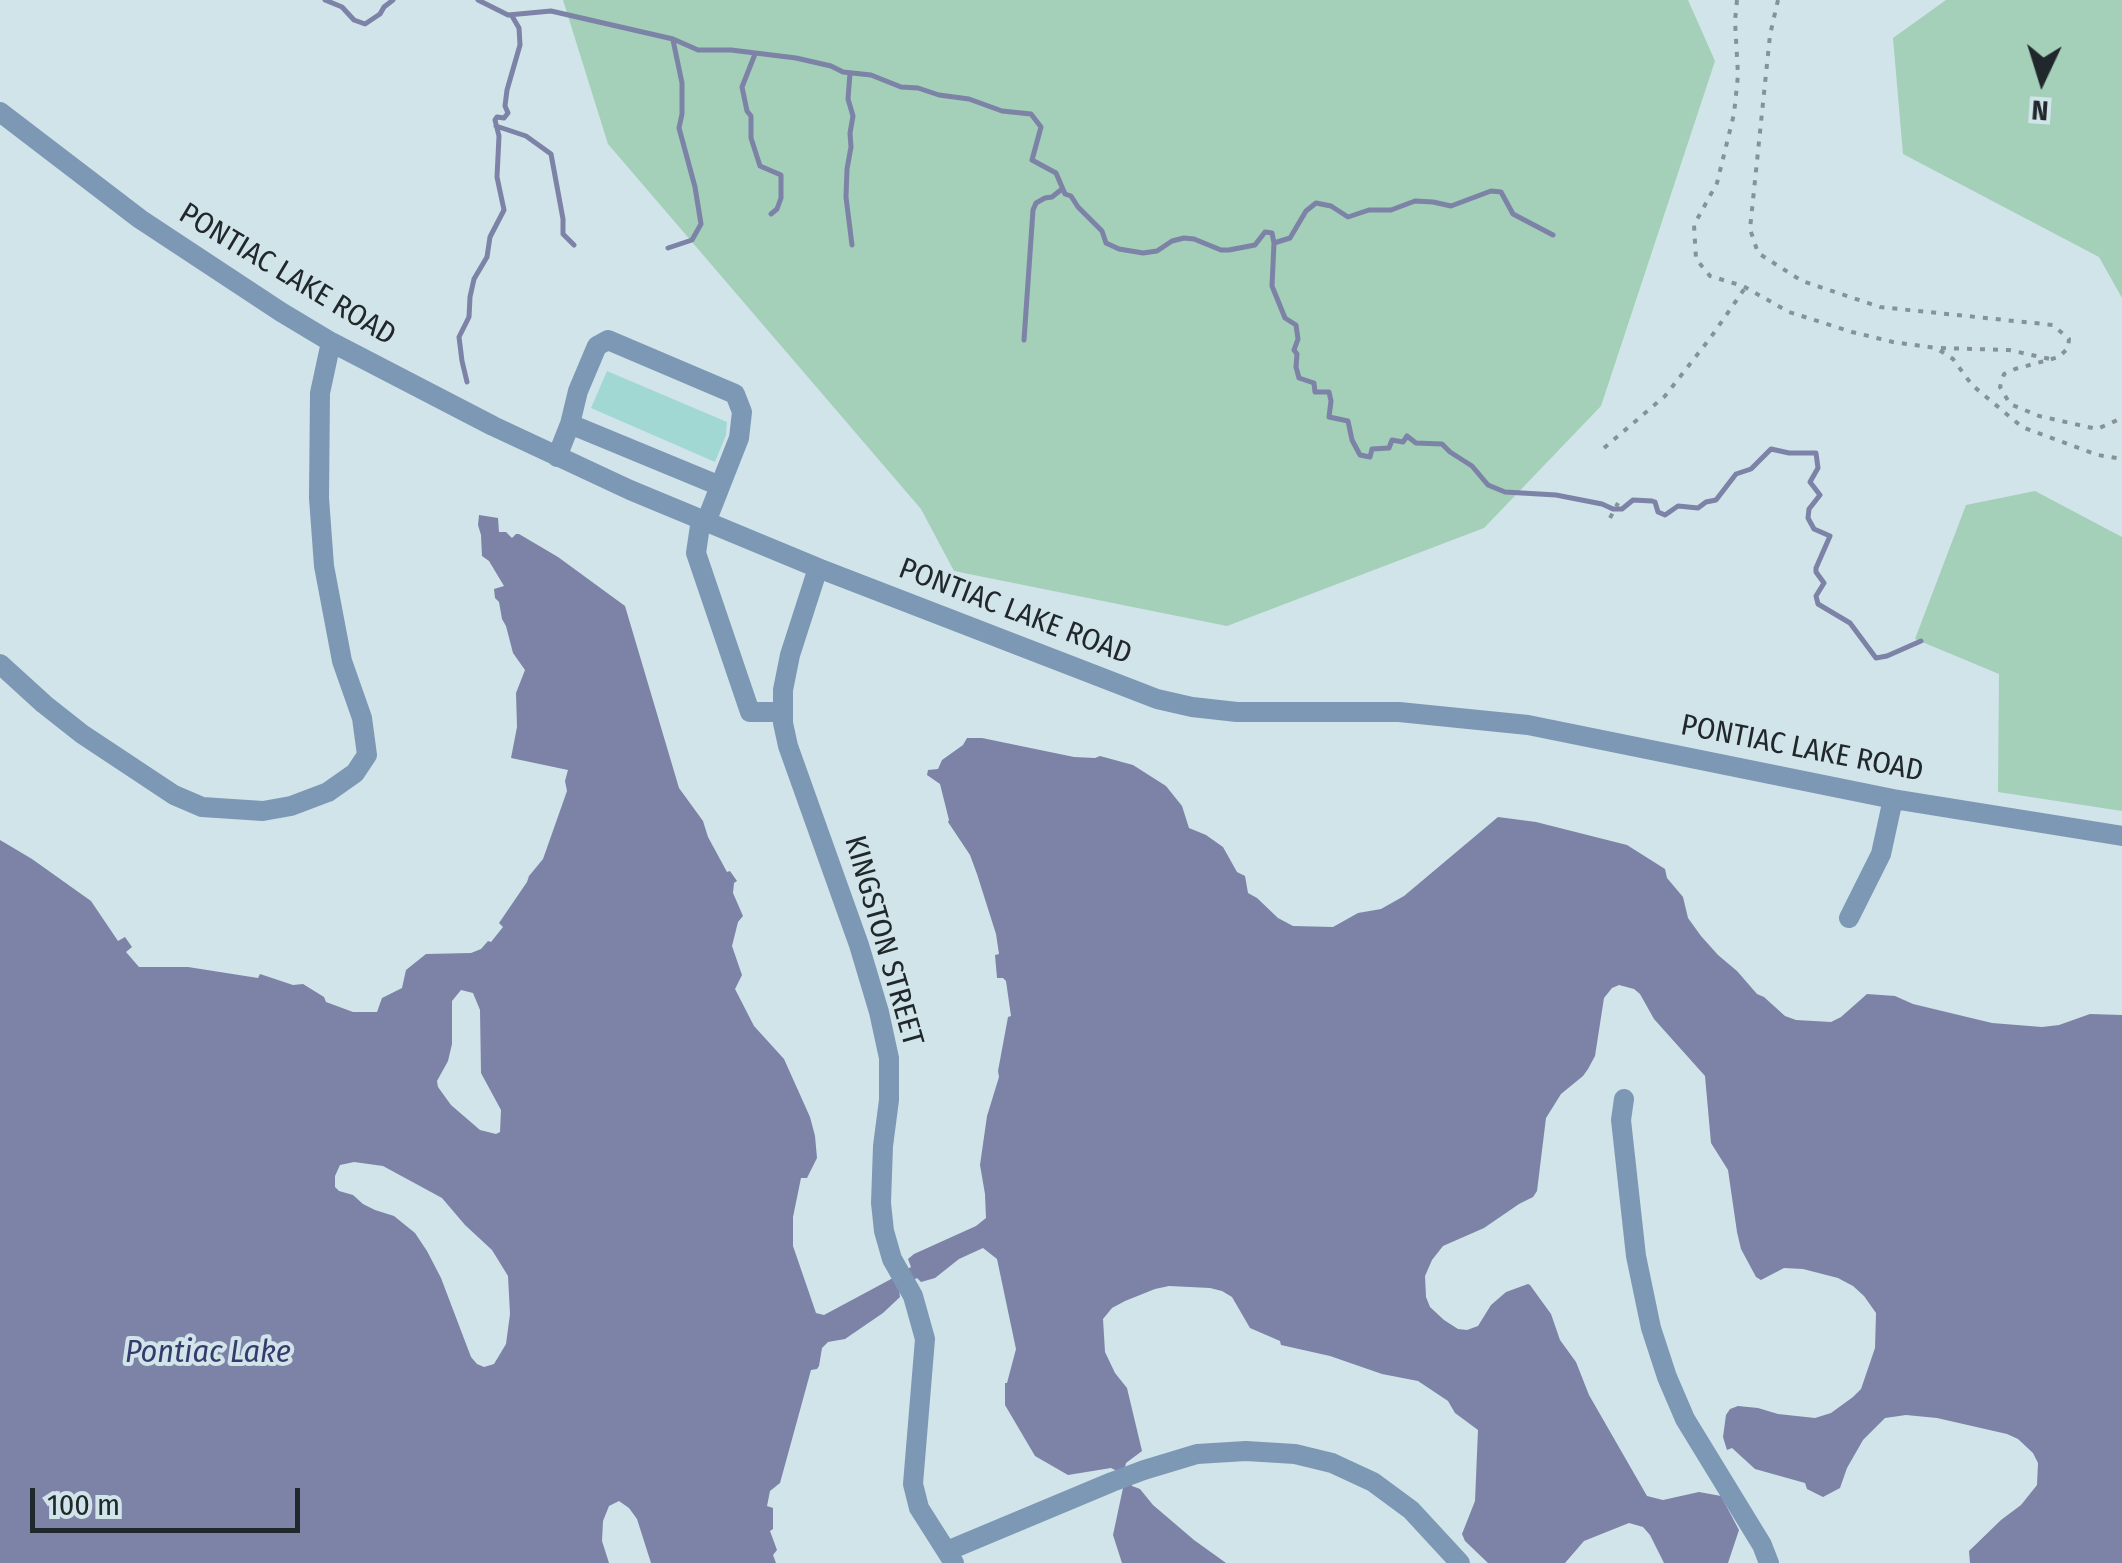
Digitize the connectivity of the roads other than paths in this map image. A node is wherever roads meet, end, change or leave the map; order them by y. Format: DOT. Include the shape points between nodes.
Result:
graph roads {
  1 [pos="0,112"];
  2 [pos="331,342"];
  3 [pos="570,424"];
  4 [pos="557,457"];
  5 [pos="720,486"];
  6 [pos="704,520"];
  7 [pos="818,568"];
  8 [pos="0,664"];
  9 [pos="783,712"];
  10 [pos="1892,799"];
  11 [pos="2122,836"];
  12 [pos="1849,918"];
  13 [pos="1624,1099"];
  14 [pos="950,1557"];
  15 [pos="1460,1563"];
  16 [pos="1769,1563"];
  1 -- 2 [label="street, PONTIAC LAKE ROAD" via="171,241"];
  2 -- 4 [label="street, PONTIAC LAKE ROAD"];
  2 -- 8 [label="street" via="320,393 319,498 324,566 367,755 356,772 291,806 202,807 82,734"];
  3 -- 4 [label="street"];
  3 -- 5 [label="street"];
  3 -- 5 [label="street" via="597,346 608,340 735,394 742,412 739,438"];
  4 -- 6 [label="street, PONTIAC LAKE ROAD"];
  5 -- 6 [label="street"];
  6 -- 7 [label="street, PONTIAC LAKE ROAD"];
  6 -- 9 [label="street" via="696,553 750,712"];
  7 -- 9 [label="street, KINGSTON STREET" via="790,655"];
  7 -- 10 [label="street, PONTIAC LAKE ROAD" via="1121,686 1192,707 1399,712 1528,724"];
  9 -- 14 [label="street, KINGSTON STREET" via="788,746 858,945 889,1058 884,1231 924,1339 913,1484 919,1508"];
  10 -- 11 [label="street, PONTIAC LAKE ROAD"];
  10 -- 12 [label="street" via="1881,854"];
  13 -- 16 [label="street" via="1636,1256 1651,1328 1684,1418"];
  14 -- 15 [label="street" via="1144,1470 1197,1454 1246,1451 1295,1454 1373,1482 1412,1510"];
}
